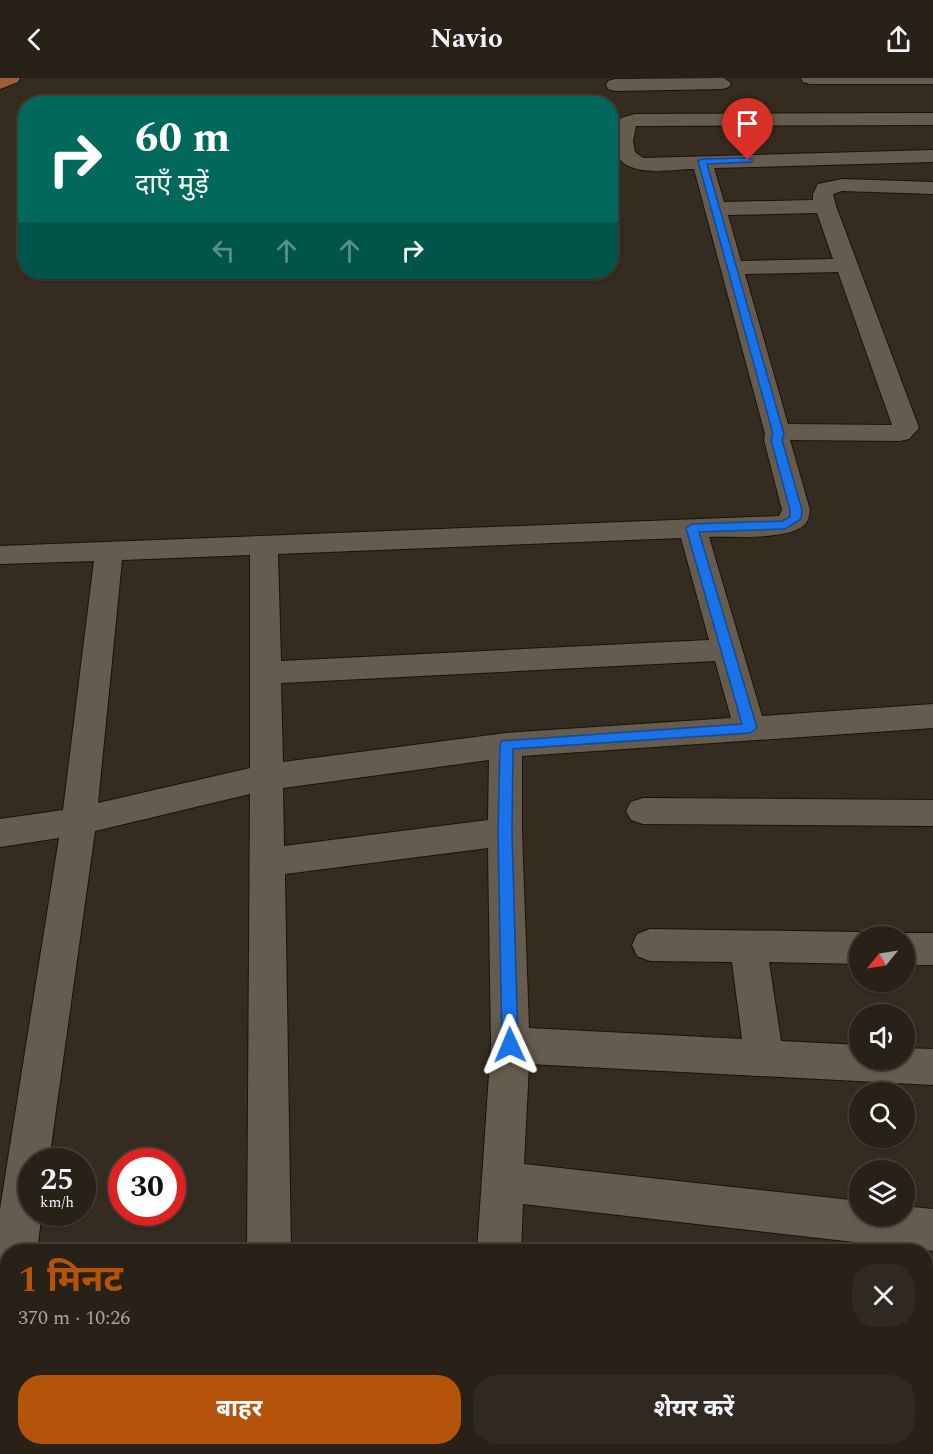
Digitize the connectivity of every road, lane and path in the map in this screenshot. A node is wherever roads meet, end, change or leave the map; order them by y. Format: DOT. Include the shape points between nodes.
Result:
graph roads {
  1 [pos="11,78"];
  2 [pos="810,78"];
  3 [pos="933,78"];
  4 [pos="721,81"];
  5 [pos="0,83"];
  6 [pos="615,86"];
  7 [pos="736,119"];
  8 [pos="824,119"];
  9 [pos="933,119"];
  10 [pos="933,156"];
  11 [pos="702,161"];
  12 [pos="933,188"];
  13 [pos="825,206"];
  14 [pos="716,209"];
  15 [pos="847,265"];
  16 [pos="733,268"];
  17 [pos="900,432"];
  18 [pos="933,432"];
  19 [pos="778,434"];
  20 [pos="692,528"];
  21 [pos="264,545"];
  22 [pos="109,551"];
  23 [pos="0,555"];
  24 [pos="728,650"];
  25 [pos="266,673"];
  26 [pos="933,716"];
  27 [pos="750,728"];
  28 [pos="506,745"];
  29 [pos="267,777"];
  30 [pos="644,811"];
  31 [pos="933,813"];
  32 [pos="79,821"];
  33 [pos="505,832"];
  34 [pos="0,833"];
  35 [pos="267,862"];
  36 [pos="650,945"];
  37 [pos="748,947"];
  38 [pos="849,948"];
  39 [pos="915,949"];
  40 [pos="933,949"];
  41 [pos="510,1045"];
  42 [pos="764,1058"];
  43 [pos="933,1067"];
  44 [pos="503,1182"];
  45 [pos="933,1230"];
  46 [pos="16,1244"];
  47 [pos="269,1244"];
  48 [pos="499,1244"];
  1 -- 5 [label="main road"];
  2 -- 3 [label="street"];
  2 -- 8 [label="street"];
  4 -- 6 [label="street"];
  4 -- 7 [label="street"];
  7 -- 8 [label="street"];
  7 -- 11 [label="street" via="628,122 623,148 629,160 640,164"];
  8 -- 9 [label="street"];
  10 -- 11 [label="street"];
  11 -- 14 [label="street"];
  12 -- 13 [label="street" via="831,186 823,194"];
  13 -- 14 [label="street"];
  13 -- 15 [label="street"];
  14 -- 16 [label="street"];
  15 -- 16 [label="street"];
  15 -- 17 [label="street" via="904,420 906,428"];
  16 -- 19 [label="street"];
  17 -- 18 [label="street"];
  17 -- 19 [label="street"];
  19 -- 20 [label="street" via="795,519 785,525"];
  20 -- 21 [label="street"];
  20 -- 24 [label="street"];
  21 -- 22 [label="street"];
  21 -- 25 [label="street"];
  22 -- 23 [label="street"];
  22 -- 32 [label="street"];
  24 -- 25 [label="street"];
  24 -- 27 [label="street"];
  25 -- 29 [label="street"];
  26 -- 27 [label="street"];
  27 -- 28 [label="street"];
  28 -- 29 [label="street"];
  28 -- 33 [label="street"];
  29 -- 32 [label="street"];
  29 -- 35 [label="street"];
  30 -- 31 [label="street"];
  32 -- 34 [label="street"];
  32 -- 46 [label="street"];
  33 -- 35 [label="street"];
  33 -- 41 [label="street"];
  35 -- 47 [label="street"];
  36 -- 37 [label="street"];
  37 -- 38 [label="street"];
  37 -- 42 [label="street"];
  39 -- 40 [label="street"];
  41 -- 42 [label="street"];
  41 -- 44 [label="street"];
  42 -- 43 [label="street"];
  44 -- 45 [label="street"];
  44 -- 48 [label="street"];
}
